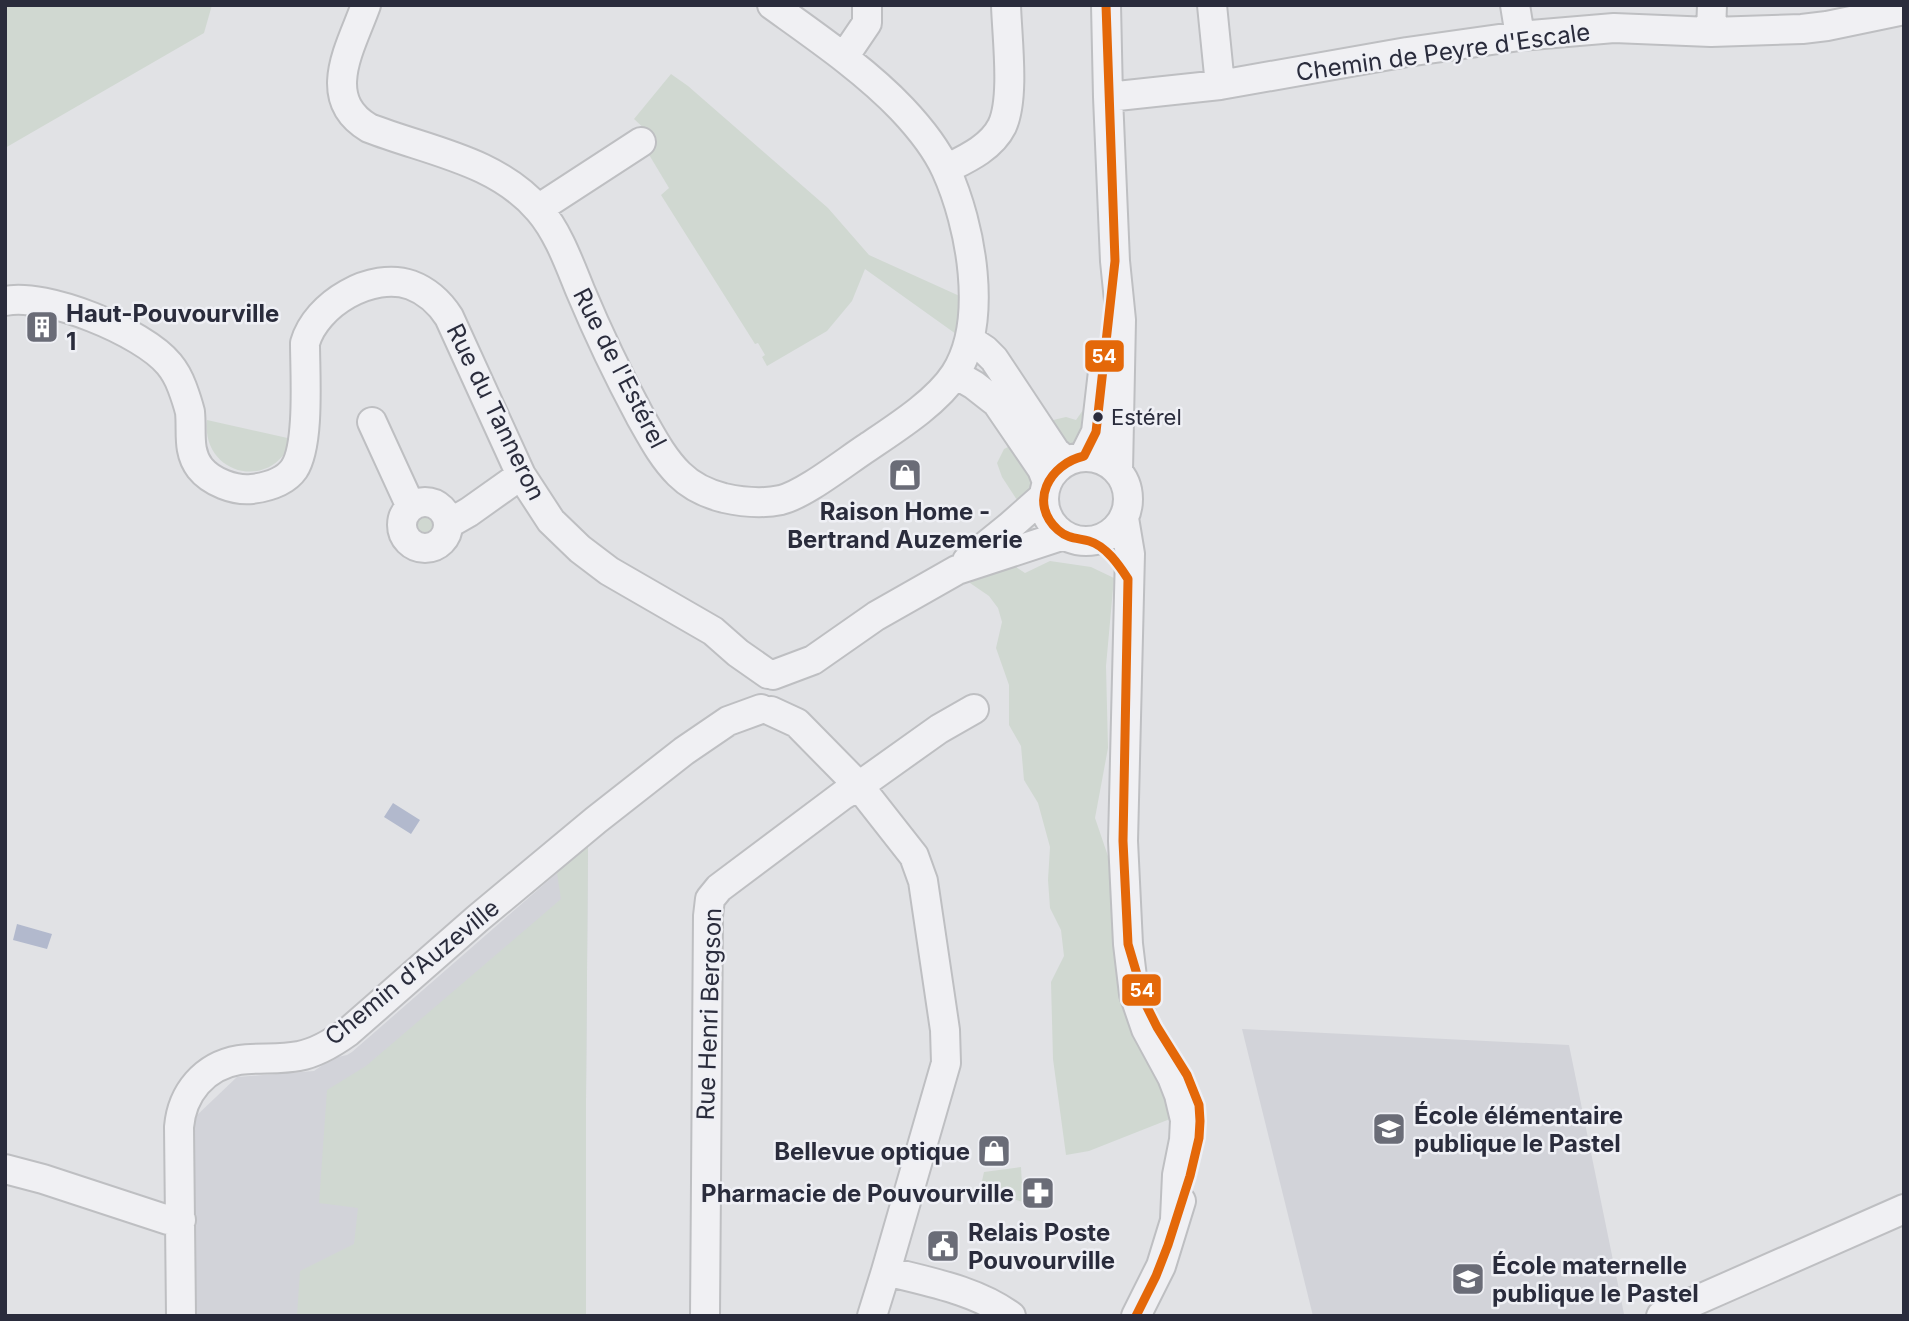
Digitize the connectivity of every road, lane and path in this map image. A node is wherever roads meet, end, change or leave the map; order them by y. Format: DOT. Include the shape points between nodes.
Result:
graph roads {
  1 [pos="366,5"];
  2 [pos="772,5"];
  3 [pos="867,5"];
  4 [pos="1006,5"];
  5 [pos="1106,5"];
  6 [pos="1212,5"];
  7 [pos="1514,5"];
  8 [pos="1904,10"];
  9 [pos="1711,18"];
  10 [pos="1520,36"];
  11 [pos="844,57"];
  12 [pos="1220,85"];
  13 [pos="1108,97"];
  14 [pos="640,142"];
  15 [pos="946,169"];
  16 [pos="538,209"];
  17 [pos="1115,261"];
  18 [pos="5,301"];
  19 [pos="970,340"];
  20 [pos="955,374"];
  21 [pos="372,422"];
  22 [pos="1118,471"];
  23 [pos="1060,474"];
  24 [pos="521,475"];
  25 [pos="411,507"];
  26 [pos="1124,518"];
  27 [pos="448,524"];
  28 [pos="1064,535"];
  29 [pos="1092,541"];
  30 [pos="957,570"];
  31 [pos="1128,579"];
  32 [pos="772,696"];
  33 [pos="974,709"];
  34 [pos="859,786"];
  35 [pos="5,1169"];
  36 [pos="1900,1219"];
  37 [pos="181,1220"];
  38 [pos="886,1271"];
  39 [pos="181,1316"];
  40 [pos="705,1316"];
  41 [pos="872,1316"];
  42 [pos="1011,1316"];
  43 [pos="1136,1316"];
  44 [pos="1661,1316"];
  1 -- 16 [label="street, Rue de l'Estérel" via="341,83 351,113 369,128 477,165 503,179"];
  2 -- 11 [label="street, Rue de l'Estérel"];
  3 -- 11 [label="street" via="867,23"];
  4 -- 15 [label="street" via="1009,91 1002,127 973,156"];
  5 -- 13 [label="street"];
  6 -- 12 [label="street"];
  7 -- 10 [label="street"];
  8 -- 9 [label="street, Chemin de Peyre d'Escale" via="1802,29"];
  9 -- 10 [label="street, Chemin de Peyre d'Escale"];
  10 -- 12 [label="street, Chemin de Peyre d'Escale"];
  11 -- 15 [label="street, Rue de l'Estérel" via="900,107"];
  12 -- 13 [label="street, Chemin de Peyre d'Escale"];
  13 -- 17 [label="street"];
  14 -- 16 [label="street"];
  15 -- 19 [label="street, Rue de l'Estérel" via="969,241 975,282"];
  16 -- 20 [label="street, Rue de l'Estérel" via="550,225 656,444 682,477 719,497 760,502 800,492 891,432"];
  17 -- 22 [label="street" via="1121,320"];
  17 -- 23 [label="street" via="1096,432"];
  18 -- 24 [label="street, Rue du Tanneron" via="44,301 100,319 146,345 168,362 181,383 189,408 192,453 201,470 231,487 250,489 275,484 289,475 299,460 305,343 316,320 337,300 359,289 390,282 410,285 434,299 449,317"];
  19 -- 20 [label="street, Rue de l'Estérel"];
  19 -- 23 [label="street" via="995,359 1055,451"];
  20 -- 23 [label="street" via="997,403 1042,469"];
  21 -- 25 [label="street"];
  22 -- 23 [label="street" via="1096,458"];
  22 -- 26 [label="street" via="1128,490"];
  23 -- 28 [label="street" via="1045,510"];
  23 -- 30 [label="street, Chemin d'Auzeville" via="1009,527"];
  24 -- 27 [label="street"];
  24 -- 32 [label="street, Rue du Tanneron" via="551,521 580,549 609,571 713,631 738,653"];
  25 -- 27 [label="street" via="433,503 444,512"];
  25 -- 27 [label="street" via="404,515 402,530 415,545 436,545"];
  26 -- 29 [label="street" via="1114,531"];
  26 -- 31 [label="street" via="1130,554"];
  28 -- 29 [label="street"];
  28 -- 30 [label="street, Chemin d'Auzeville"];
  29 -- 31 [label="street"];
  30 -- 32 [label="street, Chemin d'Auzeville" via="876,616 813,660"];
  31 -- 43 [label="street" via="1123,841 1128,944 1146,1005 1187,1075 1200,1121 1190,1176 1161,1266"];
  32 -- 34 [label="street, Rue du Tanneron"];
  32 -- 37 [label="street, Chemin d'Auzeville" via="684,751 596,820 342,1036 303,1056 241,1060 209,1073 191,1089 180,1114"];
  33 -- 34 [label="street"];
  34 -- 38 [label="street, Rue du Tanneron" via="914,856 923,881 945,1030 946,1063"];
  34 -- 40 [label="street, Rue Henri Bergson" via="710,899"];
  35 -- 37 [label="street" via="168,1220"];
  36 -- 44 [label="street"];
  37 -- 39 [label="street, Chemin d'Auzeville"];
  38 -- 41 [label="street"];
  38 -- 42 [label="street" via="971,1294"];
}
